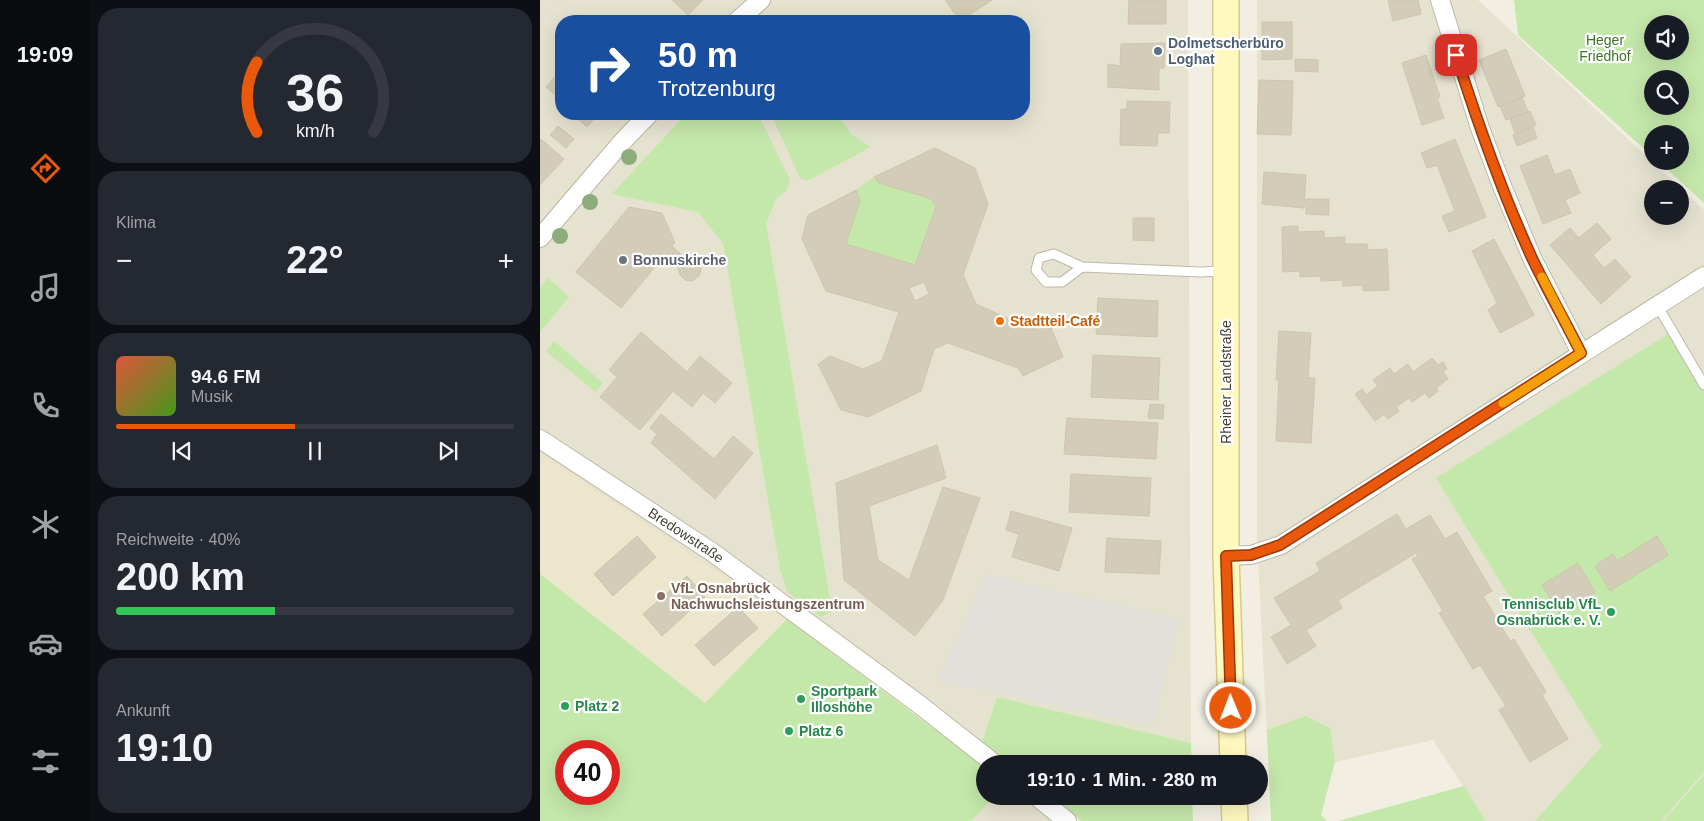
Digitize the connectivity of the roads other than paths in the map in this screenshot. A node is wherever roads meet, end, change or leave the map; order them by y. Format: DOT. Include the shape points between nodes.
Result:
graph roads {
  1 [pos="761,0"];
  2 [pos="1226,0"];
  3 [pos="1440,0"];
  4 [pos="744,15"];
  5 [pos="643,120"];
  6 [pos="540,238"];
  7 [pos="1082,267"];
  8 [pos="1226,271"];
  9 [pos="1704,276"];
  10 [pos="1657,304"];
  11 [pos="1581,353"];
  12 [pos="1704,385"];
  13 [pos="540,439"];
  14 [pos="1226,556"];
  15 [pos="984,755"];
  16 [pos="1233,755"];
  17 [pos="1047,805"];
  18 [pos="1234,805"];
  19 [pos="1067,821"];
  20 [pos="1235,821"];
  1 -- 4 [label="street"];
  2 -- 8 [label="street, Rheiner Landstraße"];
  3 -- 11 [label="street" via="1502,186 1532,258"];
  5 -- 6 [label="street"];
  7 -- 7 [label="lane" via="1054,254 1039,258 1036,270 1046,282 1062,282"];
  7 -- 8 [label="lane"];
  8 -- 14 [label="street, Rheiner Landstraße"];
  9 -- 10 [label="street"];
  10 -- 11 [label="street"];
  10 -- 12 [label="lane"];
  11 -- 14 [label="street" via="1280,545 1251,555"];
  13 -- 15 [label="street, Bredowstraße" via="712,552 920,704"];
  14 -- 16 [label="street, Rheiner Landstraße"];
  17 -- 19 [label="street"];
  18 -- 20 [label="street"];
}
